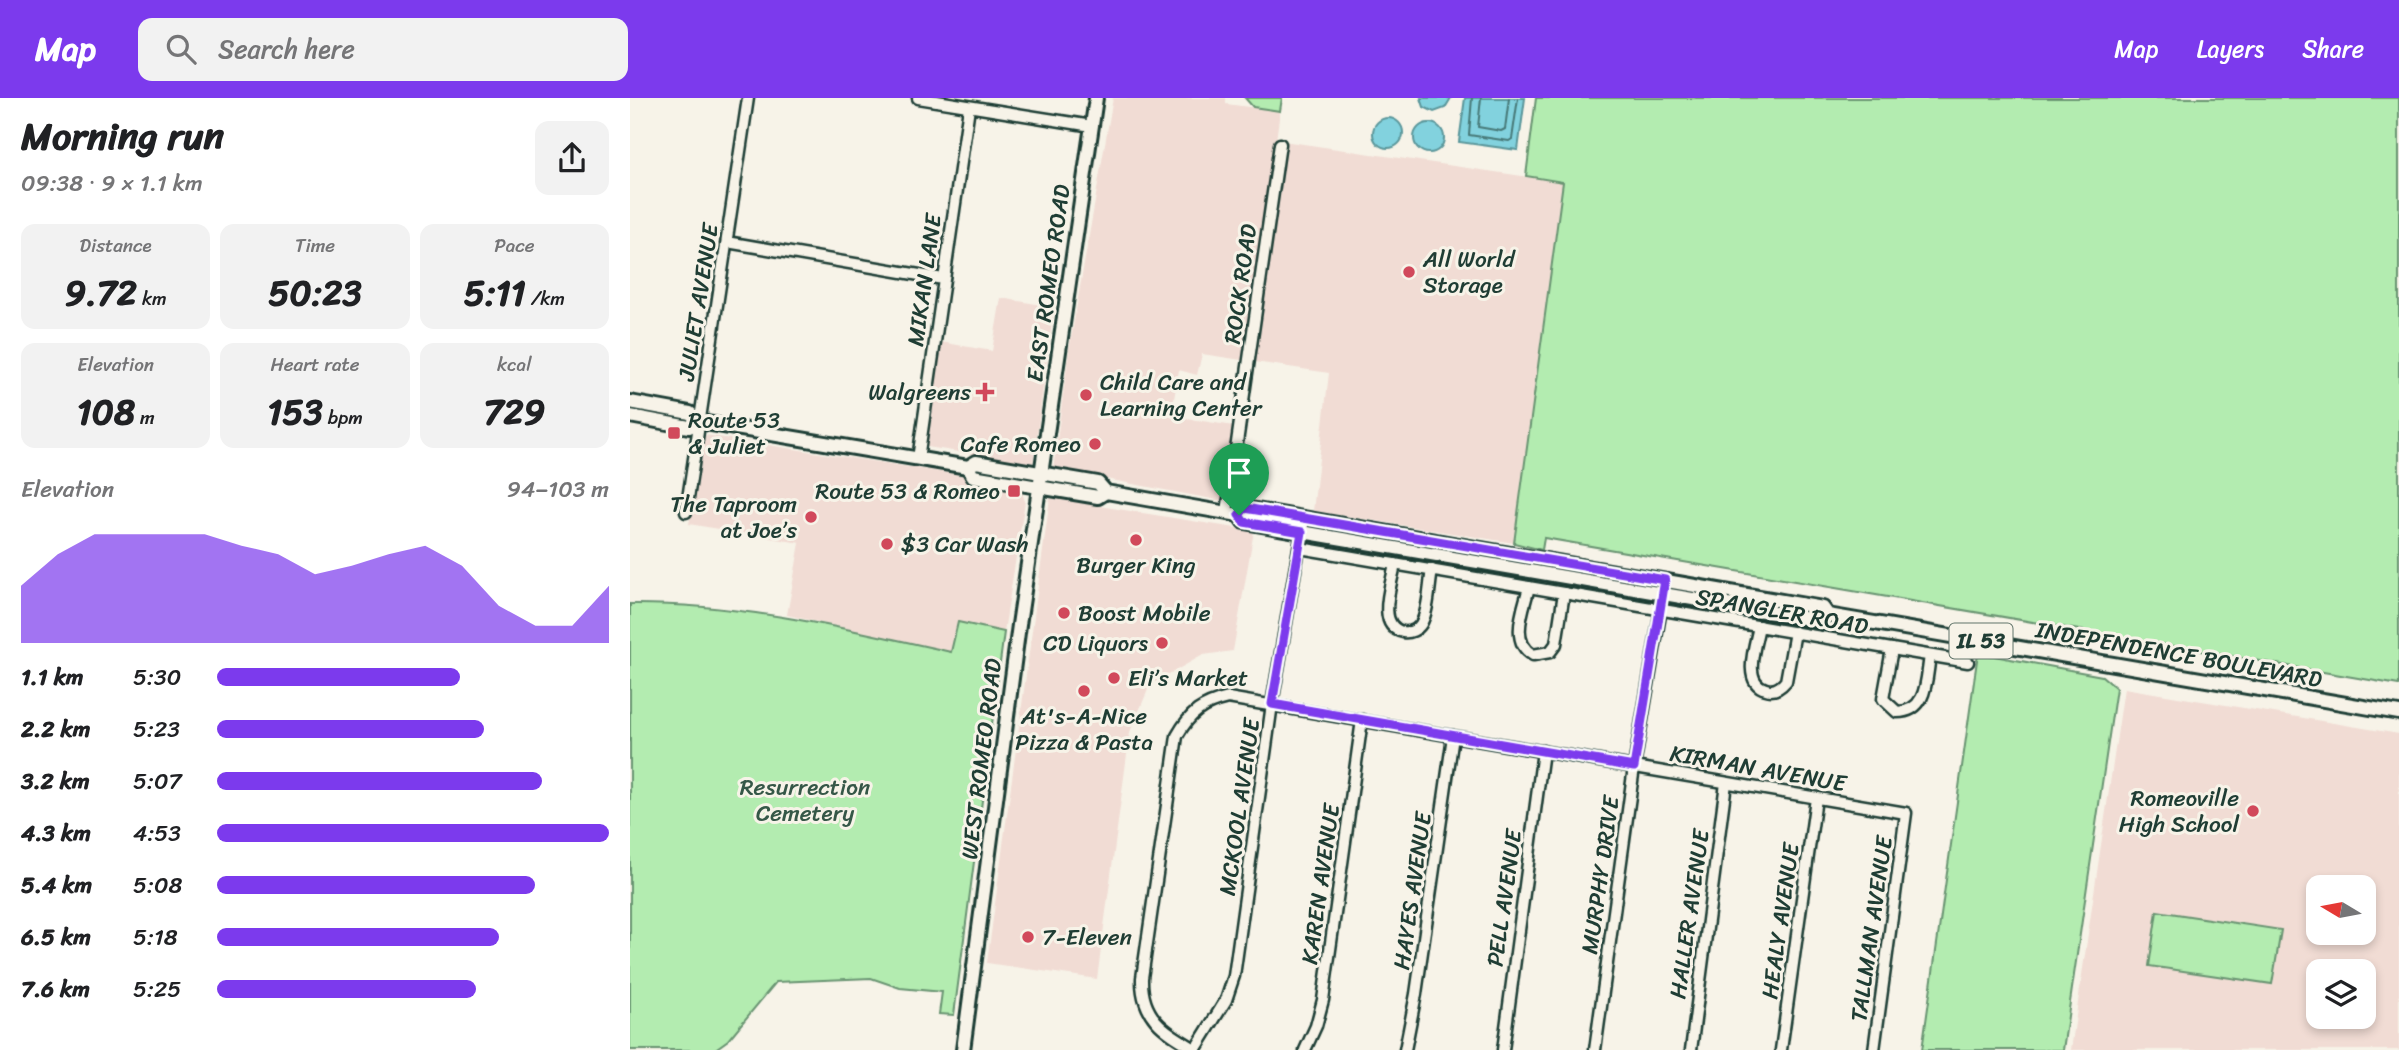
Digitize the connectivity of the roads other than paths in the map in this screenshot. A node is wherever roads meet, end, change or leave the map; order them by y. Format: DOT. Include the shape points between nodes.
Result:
graph roads {
  1 [pos="748,98"];
  2 [pos="918,98"];
  3 [pos="1096,98"];
  4 [pos="969,107"];
  5 [pos="1092,126"];
  6 [pos="1280,144"];
  7 [pos="727,242"];
  8 [pos="943,279"];
  9 [pos="630,402"];
  10 [pos="630,416"];
  11 [pos="700,422"];
  12 [pos="918,459"];
  13 [pos="968,467"];
  14 [pos="1042,473"];
  15 [pos="1040,487"];
  16 [pos="1106,492"];
  17 [pos="686,512"];
  18 [pos="1233,514"];
  19 [pos="1304,519"];
  20 [pos="1302,532"];
  21 [pos="1300,548"];
  22 [pos="1395,564"];
  23 [pos="1432,570"];
  24 [pos="1665,580"];
  25 [pos="1529,587"];
  26 [pos="1564,593"];
  27 [pos="1663,594"];
  28 [pos="1661,610"];
  29 [pos="1828,615"];
  30 [pos="1759,626"];
  31 [pos="1795,632"];
  32 [pos="1892,649"];
  33 [pos="1930,656"];
  34 [pos="1968,662"];
  35 [pos="1272,704"];
  36 [pos="2399,713"];
  37 [pos="1362,720"];
  38 [pos="1453,736"];
  39 [pos="1543,751"];
  40 [pos="1634,767"];
  41 [pos="1726,783"];
  42 [pos="1816,798"];
  43 [pos="1906,813"];
  44 [pos="963,1050"];
  45 [pos="1195,1050"];
  46 [pos="1305,1050"];
  47 [pos="1405,1050"];
  48 [pos="1503,1050"];
  49 [pos="1595,1050"];
  50 [pos="1691,1050"];
  51 [pos="1781,1050"];
  52 [pos="1874,1050"];
  1 -- 7 [label="street, JULIET AVENUE"];
  2 -- 4 [label="street"];
  3 -- 5 [label="main road, EAST ROMEO ROAD"];
  4 -- 5 [label="street"];
  4 -- 8 [label="street, MIKAN LANE"];
  5 -- 14 [label="main road, EAST ROMEO ROAD"];
  6 -- 18 [label="street, ROCK ROAD"];
  7 -- 8 [label="street"];
  7 -- 11 [label="street, JULIET AVENUE"];
  8 -- 12 [label="street, MIKAN LANE"];
  9 -- 11 [label="main road, INDEPENDENCE BOULEVARD / IL 53" via="690,412"];
  10 -- 11 [label="main road, INDEPENDENCE BOULEVARD / IL 53" via="689,427"];
  11 -- 12 [label="main road, INDEPENDENCE BOULEVARD / IL 53"];
  11 -- 17 [label="street, JULIET AVENUE"];
  12 -- 13 [label="main road, INDEPENDENCE BOULEVARD / IL 53"];
  13 -- 14 [label="main road, INDEPENDENCE BOULEVARD / IL 53" via="976,462"];
  13 -- 15 [label="main road, INDEPENDENCE BOULEVARD / IL 53" via="974,476"];
  14 -- 15 [label="main road, WEST ROMEO ROAD"];
  14 -- 16 [label="main road, INDEPENDENCE BOULEVARD / IL 53" via="1098,483"];
  15 -- 16 [label="main road, INDEPENDENCE BOULEVARD / IL 53" via="1098,497"];
  15 -- 44 [label="main road, WEST ROMEO ROAD"];
  16 -- 18 [label="main road, INDEPENDENCE BOULEVARD / IL 53"];
  18 -- 19 [label="main road, INDEPENDENCE BOULEVARD / IL 53" via="1245,508"];
  18 -- 20 [label="main road, INDEPENDENCE BOULEVARD / IL 53" via="1244,522"];
  19 -- 20 [label="street, MCKOOL AVENUE"];
  19 -- 24 [label="main road, INDEPENDENCE BOULEVARD / IL 53"];
  20 -- 21 [label="street, MCKOOL AVENUE"];
  20 -- 27 [label="main road, INDEPENDENCE BOULEVARD / IL 53"];
  21 -- 22 [label="street, SPANGLER ROAD"];
  21 -- 35 [label="street, MCKOOL AVENUE"];
  22 -- 23 [label="street, SPANGLER ROAD"];
  22 -- 23 [label="street" via="1387,613 1397,631 1408,633 1423,621"];
  23 -- 25 [label="street, SPANGLER ROAD"];
  24 -- 27 [label="street, MURPHY DRIVE"];
  24 -- 29 [label="main road, INDEPENDENCE BOULEVARD / IL 53" via="1823,608"];
  25 -- 26 [label="street, SPANGLER ROAD"];
  25 -- 26 [label="street" via="1519,635 1525,651 1533,655 1550,652 1556,644"];
  26 -- 28 [label="street, SPANGLER ROAD"];
  27 -- 28 [label="street, MURPHY DRIVE"];
  27 -- 29 [label="main road, INDEPENDENCE BOULEVARD / IL 53" via="1821,621"];
  28 -- 30 [label="street, SPANGLER ROAD"];
  28 -- 40 [label="street, MURPHY DRIVE"];
  29 -- 36 [label="main road, INDEPENDENCE BOULEVARD / IL 53"];
  30 -- 31 [label="street, SPANGLER ROAD"];
  30 -- 31 [label="street" via="1752,674 1766,690 1786,681"];
  31 -- 32 [label="street, SPANGLER ROAD"];
  32 -- 33 [label="street, SPANGLER ROAD"];
  32 -- 33 [label="street" via="1883,699 1897,712 1911,711 1922,701"];
  33 -- 34 [label="street, SPANGLER ROAD"];
  35 -- 37 [label="street, KIRMAN AVENUE"];
  35 -- 45 [label="street, MCKOOL AVENUE" via="1234,976 1226,1000"];
  35 -- 45 [label="street, KIRMAN AVENUE" via="1228,698 1207,703 1188,716 1177,736 1142,989 1146,1010 1156,1023"];
  37 -- 38 [label="street, KIRMAN AVENUE"];
  37 -- 46 [label="street, KAREN AVENUE" via="1323,1000"];
  38 -- 39 [label="street, KIRMAN AVENUE"];
  38 -- 47 [label="street, HAYES AVENUE"];
  39 -- 40 [label="street, KIRMAN AVENUE"];
  39 -- 48 [label="street, PELL AVENUE"];
  40 -- 41 [label="street, KIRMAN AVENUE"];
  40 -- 49 [label="street, MURPHY DRIVE"];
  41 -- 42 [label="street, KIRMAN AVENUE"];
  41 -- 50 [label="street, HALLER AVENUE"];
  42 -- 43 [label="street, KIRMAN AVENUE"];
  42 -- 51 [label="street, HEALY AVENUE"];
  43 -- 52 [label="street, TALLMAN AVENUE"];
}
